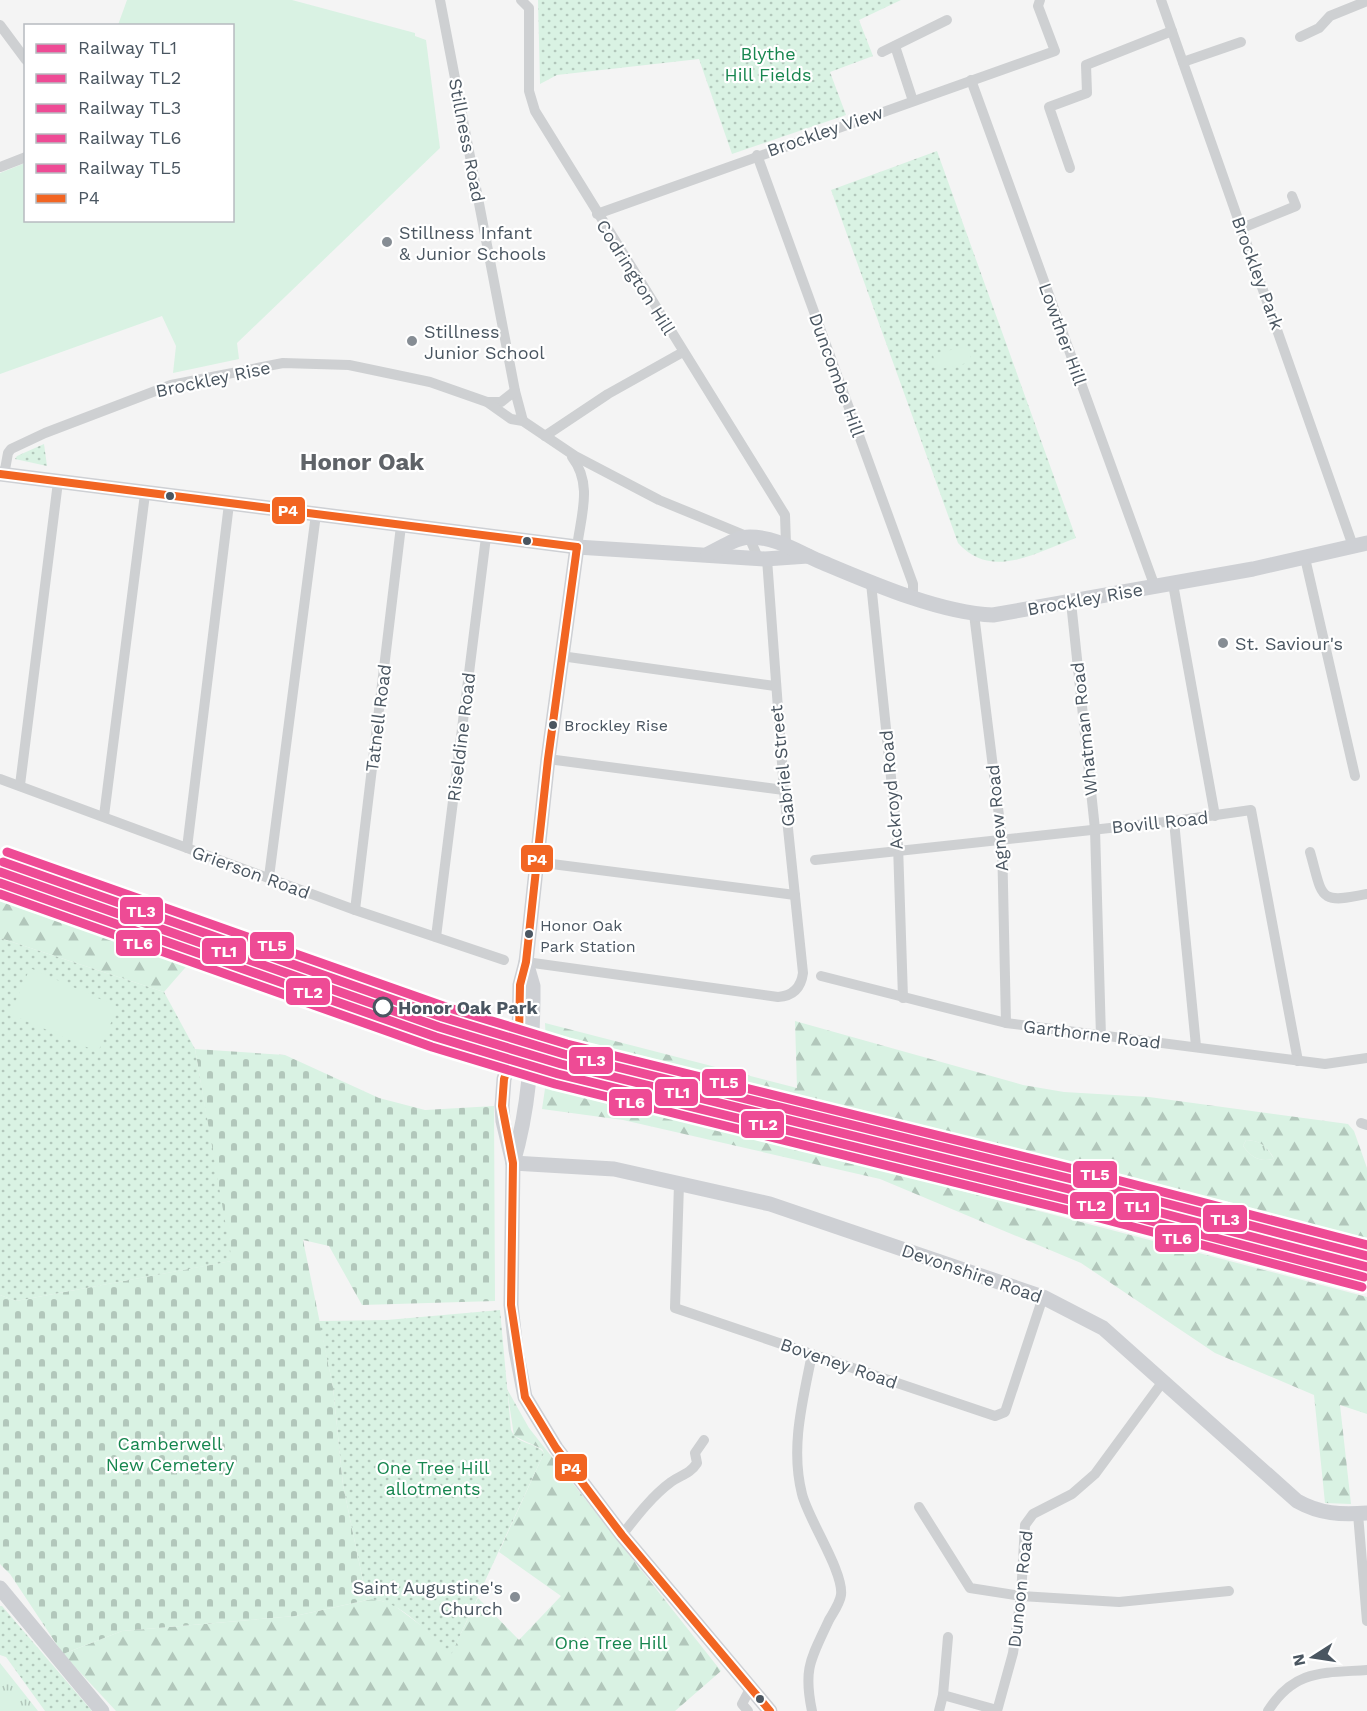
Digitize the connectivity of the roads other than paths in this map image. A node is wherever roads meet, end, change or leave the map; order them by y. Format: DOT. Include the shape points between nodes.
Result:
graph roads {
  1 [pos="440,0"];
  2 [pos="521,0"];
  3 [pos="1040,0"];
  4 [pos="1161,0"];
  5 [pos="1367,1"];
  6 [pos="947,20"];
  7 [pos="0,25"];
  8 [pos="1172,31"];
  9 [pos="1300,37"];
  10 [pos="1241,42"];
  11 [pos="895,46"];
  12 [pos="882,52"];
  13 [pos="24,57"];
  14 [pos="1183,62"];
  15 [pos="971,80"];
  16 [pos="914,101"];
  17 [pos="757,155"];
  18 [pos="24,158"];
  19 [pos="0,167"];
  20 [pos="1070,168"];
  21 [pos="1292,196"];
  22 [pos="597,214"];
  23 [pos="1242,228"];
  24 [pos="683,352"];
  25 [pos="515,391"];
  26 [pos="487,402"];
  27 [pos="524,422"];
  28 [pos="544,436"];
  29 [pos="566,449"];
  30 [pos="2,474"];
  31 [pos="610,475"];
  32 [pos="58,482"];
  33 [pos="586,484"];
  34 [pos="144,494"];
  35 [pos="229,504"];
  36 [pos="316,514"];
  37 [pos="401,526"];
  38 [pos="486,537"];
  39 [pos="749,537"];
  40 [pos="786,544"];
  41 [pos="1360,545"];
  42 [pos="578,547"];
  43 [pos="747,554"];
  44 [pos="808,556"];
  45 [pos="1305,558"];
  46 [pos="871,583"];
  47 [pos="1173,584"];
  48 [pos="1155,587"];
  49 [pos="913,596"];
  50 [pos="1071,602"];
  51 [pos="974,614"];
  52 [pos="561,656"];
  53 [pos="775,686"];
  54 [pos="548,759"];
  55 [pos="1355,776"];
  56 [pos="0,779"];
  57 [pos="20,785"];
  58 [pos="784,790"];
  59 [pos="104,816"];
  60 [pos="1215,816"];
  61 [pos="1174,821"];
  62 [pos="1095,829"];
  63 [pos="1002,840"];
  64 [pos="187,848"];
  65 [pos="898,851"];
  66 [pos="1310,852"];
  67 [pos="815,860"];
  68 [pos="536,862"];
  69 [pos="269,877"];
  70 [pos="1367,894"];
  71 [pos="795,895"];
  72 [pos="355,910"];
  73 [pos="436,937"];
  74 [pos="504,960"];
  75 [pos="526,962"];
  76 [pos="821,976"];
  77 [pos="903,998"];
  78 [pos="1006,1023"];
  79 [pos="525,1036"];
  80 [pos="1101,1037"];
  81 [pos="1196,1046"];
  82 [pos="1367,1058"];
  83 [pos="1298,1061"];
  84 [pos="513,1163"];
  85 [pos="679,1184"];
  86 [pos="1043,1297"];
  87 [pos="812,1354"];
  88 [pos="1164,1380"];
  89 [pos="704,1440"];
  90 [pos="919,1507"];
  91 [pos="1362,1513"];
  92 [pos="622,1535"];
  93 [pos="0,1588"];
  94 [pos="1229,1591"];
  95 [pos="1366,1594"];
  96 [pos="1021,1596"];
  97 [pos="1367,1621"];
  98 [pos="948,1637"];
  99 [pos="1367,1670"];
  100 [pos="751,1687"];
  101 [pos="943,1695"];
  102 [pos="102,1711"];
  103 [pos="748,1711"];
  104 [pos="770,1711"];
  105 [pos="812,1711"];
  106 [pos="939,1711"];
  107 [pos="997,1711"];
  108 [pos="1268,1711"];
  1 -- 25 [label="street, Stillness Road"];
  2 -- 22 [label="street, Codrington Hill" via="529,8 531,102"];
  3 -- 15 [label="street, Brockley View" via="1038,6 1055,51"];
  4 -- 8 [label="street, Brockley Park"];
  5 -- 9 [label="street" via="1330,16 1319,28"];
  6 -- 11 [label="street"];
  7 -- 13 [label="street"];
  8 -- 14 [label="street, Brockley Park"];
  8 -- 20 [label="street" via="1086,65 1087,93 1049,107"];
  10 -- 14 [label="street"];
  11 -- 12 [label="street"];
  11 -- 16 [label="street"];
  14 -- 23 [label="street, Brockley Park"];
  15 -- 16 [label="street, Brockley View"];
  15 -- 48 [label="street, Lowther Hill"];
  16 -- 17 [label="street, Brockley View"];
  17 -- 22 [label="street, Brockley View"];
  17 -- 49 [label="street, Duncombe Hill" via="913,584"];
  18 -- 19 [label="street"];
  21 -- 23 [label="street" via="1296,206"];
  22 -- 24 [label="street, Codrington Hill"];
  23 -- 41 [label="street, Brockley Park"];
  24 -- 28 [label="street"];
  24 -- 40 [label="street, Codrington Hill" via="785,515"];
  25 -- 26 [label="street" via="501,402"];
  25 -- 27 [label="street, Stillness Road"];
  26 -- 27 [label="street, Brockley Rise" via="511,419"];
  26 -- 30 [label="street, Brockley Rise" via="430,382 349,365 283,363 171,385 86,416 11,450"];
  27 -- 28 [label="street, Brockley Rise"];
  28 -- 29 [label="street, Brockley Rise"];
  29 -- 31 [label="street, Brockley Rise"];
  29 -- 33 [label="street" via="581,468"];
  30 -- 32 [label="main road"];
  31 -- 33 [label="street" via="594,477"];
  31 -- 39 [label="street, Brockley Rise" via="676,509"];
  32 -- 34 [label="main road"];
  32 -- 57 [label="street"];
  33 -- 42 [label="street"];
  34 -- 35 [label="main road"];
  34 -- 59 [label="street"];
  35 -- 36 [label="main road"];
  35 -- 64 [label="street"];
  36 -- 37 [label="main road"];
  36 -- 69 [label="street"];
  37 -- 38 [label="main road"];
  37 -- 72 [label="street, Tatnell Road"];
  38 -- 42 [label="main road"];
  38 -- 73 [label="street, Riseldine Road"];
  39 -- 40 [label="main road, Brockley Rise"];
  39 -- 43 [label="main road"];
  39 -- 43 [label="street" via="756,553"];
  40 -- 44 [label="main road, Brockley Rise"];
  41 -- 45 [label="main road, Brockley Rise"];
  42 -- 43 [label="main road"];
  42 -- 52 [label="main road"];
  43 -- 44 [label="main road"];
  43 -- 53 [label="street, Gabriel Street"];
  44 -- 46 [label="main road, Brockley Rise"];
  45 -- 47 [label="main road, Brockley Rise"];
  45 -- 55 [label="street"];
  46 -- 49 [label="main road, Brockley Rise"];
  46 -- 65 [label="street, Ackroyd Road"];
  47 -- 48 [label="main road, Brockley Rise"];
  47 -- 60 [label="street"];
  48 -- 50 [label="main road, Brockley Rise"];
  49 -- 51 [label="main road, Brockley Rise"];
  50 -- 51 [label="main road, Brockley Rise" via="993,615"];
  50 -- 62 [label="street, Whatman Road"];
  51 -- 63 [label="street, Agnew Road"];
  52 -- 53 [label="street"];
  52 -- 54 [label="main road"];
  53 -- 58 [label="street, Gabriel Street"];
  54 -- 58 [label="street"];
  54 -- 68 [label="main road"];
  56 -- 57 [label="street, Grierson Road"];
  57 -- 59 [label="street, Grierson Road"];
  58 -- 71 [label="street, Gabriel Street"];
  59 -- 64 [label="street, Grierson Road"];
  60 -- 61 [label="street, Bovill Road"];
  60 -- 83 [label="street, Bovill Road" via="1251,810"];
  61 -- 62 [label="street, Bovill Road"];
  61 -- 81 [label="street"];
  62 -- 63 [label="street, Bovill Road"];
  62 -- 80 [label="street, Whatman Road"];
  63 -- 65 [label="street, Bovill Road"];
  63 -- 78 [label="street, Agnew Road"];
  64 -- 69 [label="street, Grierson Road"];
  65 -- 67 [label="street, Bovill Road"];
  65 -- 77 [label="street, Ackroyd Road"];
  66 -- 70 [label="street" via="1321,891 1328,899 1337,901"];
  68 -- 71 [label="street"];
  68 -- 75 [label="main road"];
  69 -- 72 [label="street, Grierson Road"];
  71 -- 75 [label="street, Gabriel Street" via="803,973 795,991 778,997"];
  72 -- 73 [label="street, Grierson Road"];
  73 -- 74 [label="street, Grierson Road"];
  75 -- 79 [label="main road" via="533,986"];
  76 -- 77 [label="street, Garthorne Road"];
  77 -- 78 [label="street, Garthorne Road"];
  78 -- 80 [label="street, Garthorne Road"];
  79 -- 84 [label="main road" via="529,1091"];
  79 -- 84 [label="main road" via="504,1080 503,1121"];
  80 -- 81 [label="street, Garthorne Road"];
  81 -- 83 [label="street, Garthorne Road"];
  82 -- 83 [label="street, Garthorne Road" via="1325,1064"];
  84 -- 85 [label="main road, Devonshire Road" via="615,1168"];
  84 -- 92 [label="main road" via="511,1305 525,1397 556,1448"];
  85 -- 86 [label="main road, Devonshire Road" via="770,1204"];
  85 -- 87 [label="street, Boveney Road" via="675,1308"];
  86 -- 87 [label="street, Boveney Road" via="1005,1412 995,1416"];
  86 -- 88 [label="main road, Devonshire Road" via="1103,1328"];
  87 -- 105 [label="street" via="795,1461 802,1496 837,1575 841,1595 808,1666"];
  88 -- 91 [label="main road, Devonshire Road" via="1297,1501 1314,1510"];
  88 -- 96 [label="street, Dunoon Road" via="1095,1474 1072,1494 1029,1518 1024,1532"];
  89 -- 92 [label="street" via="695,1453 697,1463 691,1472 671,1482"];
  90 -- 96 [label="street" via="970,1588"];
  91 -- 95 [label="street"];
  92 -- 100 [label="main road"];
  93 -- 102 [label="main road"];
  94 -- 96 [label="street" via="1119,1602"];
  95 -- 97 [label="street"];
  96 -- 107 [label="street, Dunoon Road" via="1013,1653"];
  98 -- 101 [label="street"];
  99 -- 108 [label="street" via="1307,1675 1290,1684"];
  100 -- 103 [label="street" via="742,1704"];
  100 -- 104 [label="main road"];
  101 -- 106 [label="street"];
  101 -- 107 [label="street"];
}
